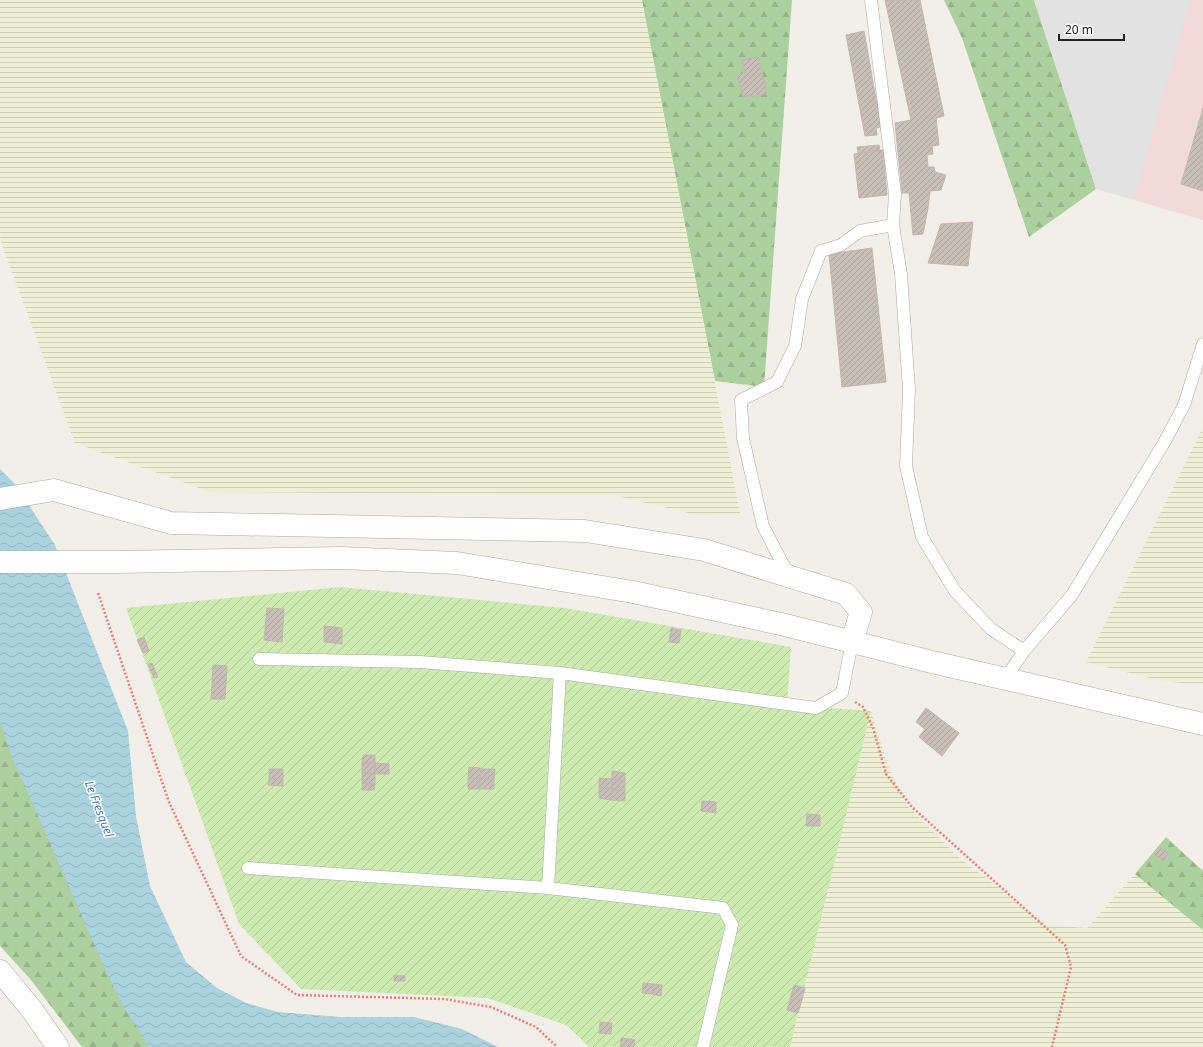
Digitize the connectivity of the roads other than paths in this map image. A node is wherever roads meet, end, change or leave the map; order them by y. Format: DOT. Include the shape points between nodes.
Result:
graph roads {
  1 [pos="871,0"];
  2 [pos="893,225"];
  3 [pos="1203,344"];
  4 [pos="0,499"];
  5 [pos="0,562"];
  6 [pos="789,576"];
  7 [pos="852,642"];
  8 [pos="1024,651"];
  9 [pos="259,659"];
  10 [pos="560,674"];
  11 [pos="1005,679"];
  12 [pos="1203,724"];
  13 [pos="248,868"];
  14 [pos="548,888"];
  15 [pos="0,971"];
  16 [pos="58,1047"];
  17 [pos="703,1047"];
  1 -- 2 [label="lane" via="895,194"];
  2 -- 6 [label="lane" via="860,231 841,245 821,251 802,299 795,346 777,382 741,400 743,438 763,526"];
  2 -- 8 [label="lane" via="901,274 909,390 906,466 922,537 955,591 991,629"];
  3 -- 8 [label="lane" via="1184,405 1165,441 1072,595"];
  4 -- 6 [label="street" via="54,490 171,524 585,531 704,550"];
  5 -- 7 [label="street" via="342,558 457,563 633,592"];
  6 -- 7 [label="street" via="846,594 861,612"];
  7 -- 10 [label="lane" via="842,693 816,708"];
  7 -- 11 [label="street"];
  8 -- 11 [label="lane"];
  9 -- 10 [label="lane" via="420,662"];
  10 -- 14 [label="lane"];
  11 -- 12 [label="street"];
  13 -- 14 [label="lane"];
  14 -- 17 [label="lane" via="723,908 732,925"];
  15 -- 16 [label="street"];
}
